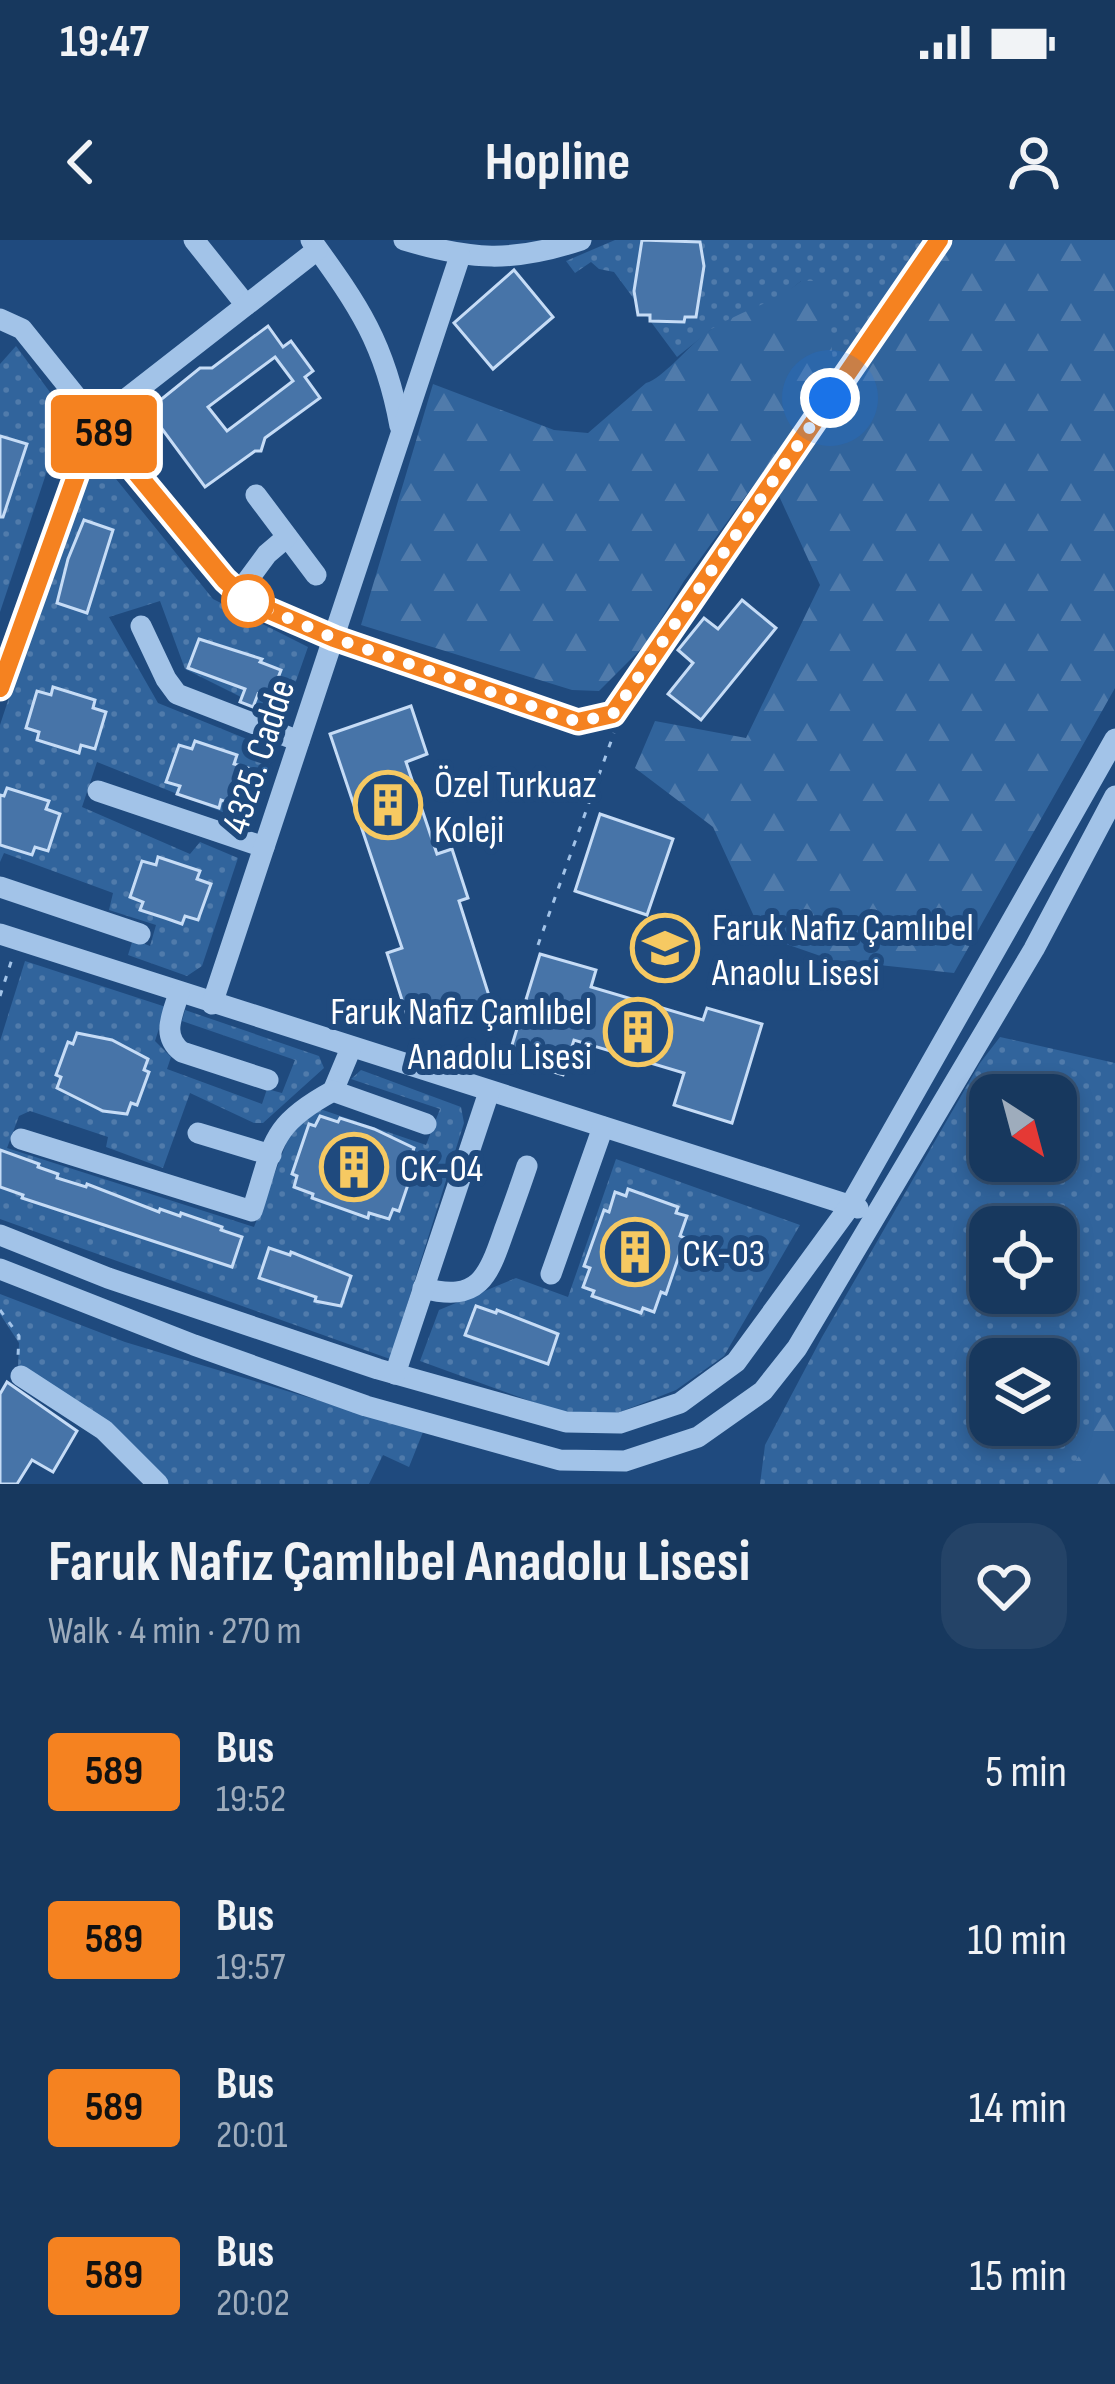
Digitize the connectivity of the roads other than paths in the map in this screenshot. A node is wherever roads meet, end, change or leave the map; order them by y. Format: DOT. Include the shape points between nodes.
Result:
graph roads {
  1 [pos="194,240"];
  2 [pos="404,240"];
  3 [pos="581,240"];
  4 [pos="939,240"];
  5 [pos="314,245"];
  6 [pos="460,256"];
  7 [pos="246,305"];
  8 [pos="0,319"];
  9 [pos="95,423"];
  10 [pos="400,429"];
  11 [pos="256,495"];
  12 [pos="287,537"];
  13 [pos="316,574"];
  14 [pos="239,592"];
  15 [pos="141,626"];
  16 [pos="334,638"];
  17 [pos="2,675"];
  18 [pos="1115,739"];
  19 [pos="299,741"];
  20 [pos="98,791"];
  21 [pos="1115,796"];
  22 [pos="264,847"];
  23 [pos="0,886"];
  24 [pos="140,934"];
  25 [pos="9,937"];
  26 [pos="179,994"];
  27 [pos="212,1004"];
  28 [pos="351,1048"];
  29 [pos="268,1080"];
  30 [pos="333,1091"];
  31 [pos="489,1092"];
  32 [pos="426,1124"];
  33 [pos="603,1127"];
  34 [pos="198,1133"];
  35 [pos="21,1139"];
  36 [pos="271,1154"];
  37 [pos="527,1166"];
  38 [pos="850,1205"];
  39 [pos="876,1214"];
  40 [pos="0,1235"];
  41 [pos="0,1269"];
  42 [pos="551,1274"];
  43 [pos="423,1288"];
  44 [pos="395,1374"];
  45 [pos="21,1376"];
  46 [pos="158,1484"];
  1 -- 7 [label="street"];
  2 -- 6 [label="street"];
  3 -- 6 [label="street" via="523,255"];
  4 -- 16 [label="street" via="613,714 578,722"];
  5 -- 7 [label="street"];
  5 -- 10 [label="street" via="374,334"];
  6 -- 10 [label="street, 4325. Cadde"];
  7 -- 9 [label="street"];
  8 -- 9 [label="street" via="22,329"];
  9 -- 14 [label="street"];
  9 -- 17 [label="street"];
  10 -- 16 [label="street, 4325. Cadde"];
  11 -- 12 [label="street"];
  12 -- 13 [label="street"];
  12 -- 14 [label="street"];
  14 -- 16 [label="street"];
  15 -- 19 [label="street" via="177,694"];
  16 -- 19 [label="street, 4325. Cadde"];
  18 -- 38 [label="street"];
  19 -- 22 [label="street, 4325. Cadde"];
  20 -- 22 [label="street"];
  21 -- 39 [label="street"];
  22 -- 27 [label="street, 4325. Cadde"];
  23 -- 24 [label="street"];
  25 -- 26 [label="street"];
  26 -- 27 [label="street"];
  26 -- 29 [label="street" via="172,1045"];
  27 -- 28 [label="street"];
  28 -- 30 [label="street"];
  28 -- 31 [label="street"];
  30 -- 32 [label="street"];
  30 -- 36 [label="street" via="278,1129"];
  31 -- 33 [label="street"];
  31 -- 43 [label="street"];
  33 -- 38 [label="street"];
  33 -- 42 [label="street"];
  34 -- 36 [label="street"];
  35 -- 36 [label="street" via="252,1211"];
  37 -- 43 [label="street" via="489,1274 463,1292"];
  38 -- 39 [label="street"];
  38 -- 44 [label="street" via="736,1362 680,1403 620,1423 566,1422"];
  39 -- 41 [label="street" via="763,1390 698,1437 625,1461 560,1460 385,1412"];
  40 -- 44 [label="street"];
  43 -- 44 [label="street"];
  45 -- 46 [label="street" via="104,1430"];
}
